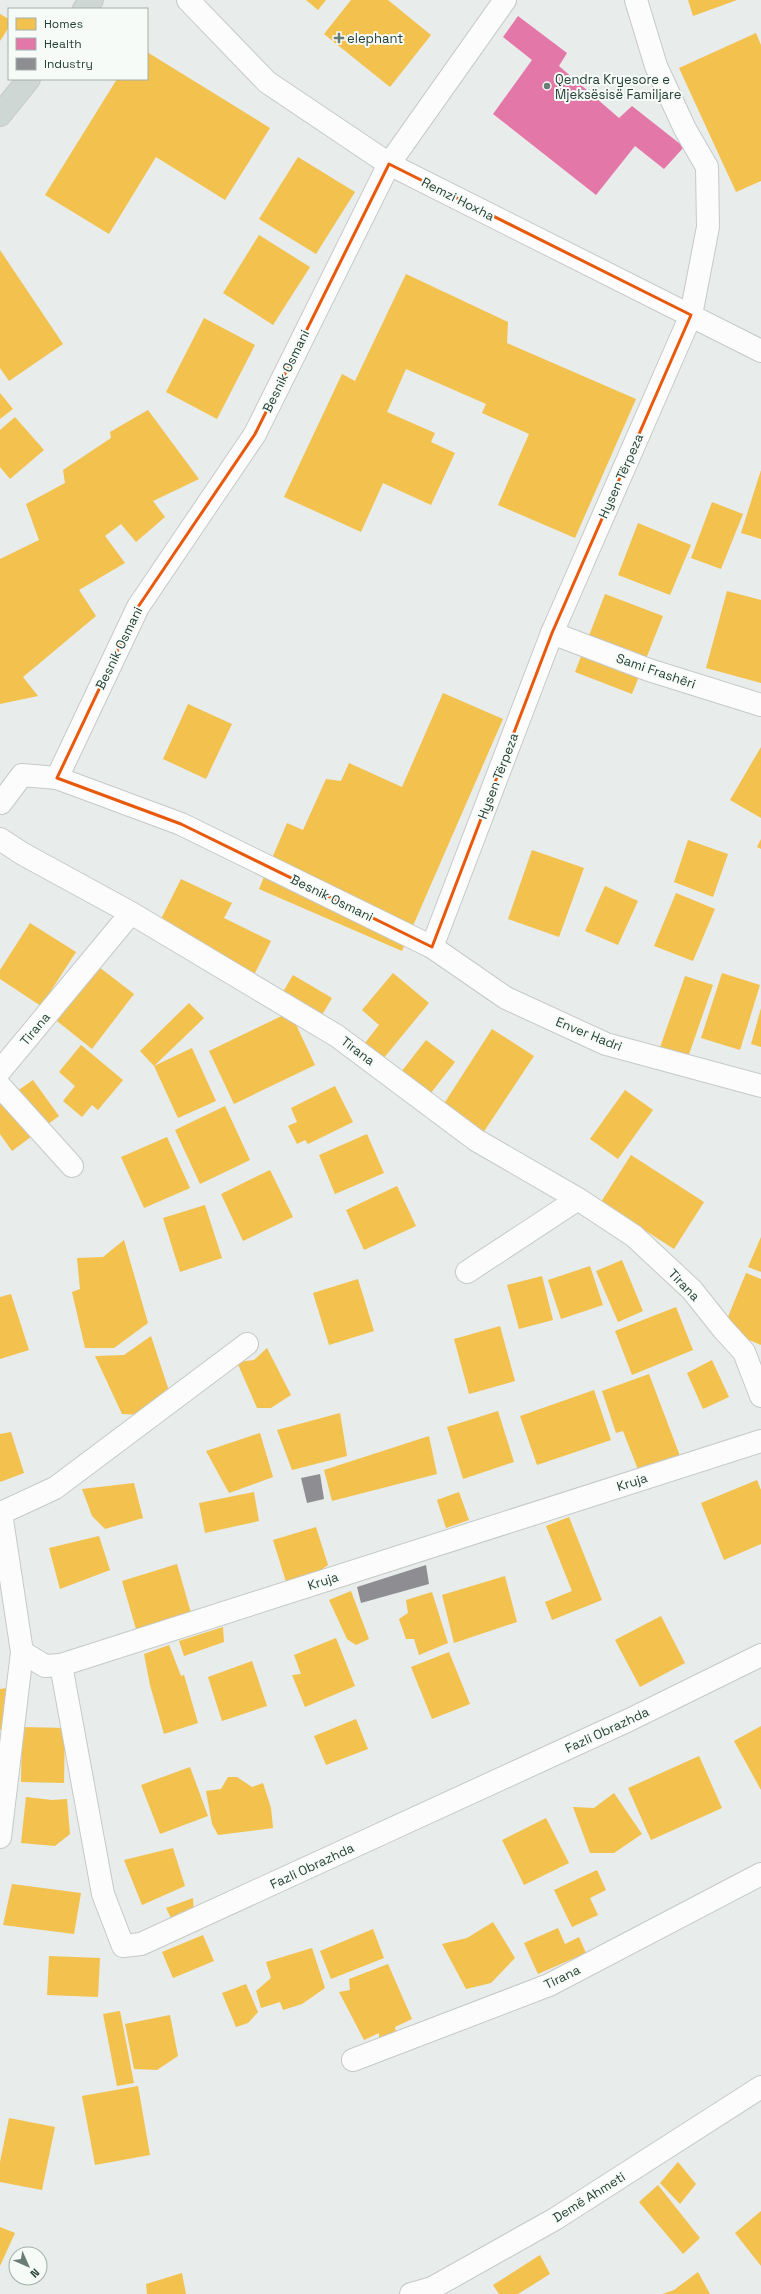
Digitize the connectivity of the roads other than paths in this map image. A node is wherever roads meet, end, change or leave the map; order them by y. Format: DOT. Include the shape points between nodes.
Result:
graph roads {
  1 [pos="92,0"];
  2 [pos="188,0"];
  3 [pos="505,0"];
  4 [pos="636,0"];
  5 [pos="85,8"];
  6 [pos="28,80"];
  7 [pos="0,115"];
  8 [pos="389,164"];
  9 [pos="691,315"];
  10 [pos="761,351"];
  11 [pos="552,633"];
  12 [pos="761,705"];
  13 [pos="57,778"];
  14 [pos="0,803"];
  15 [pos="0,839"];
  16 [pos="131,913"];
  17 [pos="432,947"];
  18 [pos="0,1071"];
  19 [pos="0,1086"];
  20 [pos="761,1086"];
  21 [pos="72,1166"];
  22 [pos="578,1199"];
  23 [pos="467,1272"];
  24 [pos="247,1344"];
  25 [pos="761,1396"];
  26 [pos="761,1441"];
  27 [pos="0,1513"];
  28 [pos="22,1652"];
  29 [pos="761,1655"];
  30 [pos="61,1665"];
  31 [pos="0,1837"];
  32 [pos="761,1874"];
  33 [pos="353,2060"];
  34 [pos="761,2087"];
  35 [pos="411,2294"];
  1 -- 5 [label="main road"];
  2 -- 8 [label="street, Remzi Hoxha" via="267,82"];
  3 -- 8 [label="street, Besnik Osmani"];
  4 -- 9 [label="street, Hysen Tërpeza" via="656,66 684,129 706,167 708,227"];
  6 -- 7 [label="main road"];
  8 -- 9 [label="street, Remzi Hoxha"];
  8 -- 13 [label="street, Besnik Osmani" via="255,434 138,607"];
  9 -- 10 [label="street, Remzi Hoxha"];
  9 -- 11 [label="street, Hysen Tërpeza"];
  11 -- 12 [label="street, Sami Frashëri" via="649,670"];
  11 -- 17 [label="street, Hysen Tërpeza"];
  13 -- 14 [label="street" via="22,775"];
  13 -- 17 [label="street, Besnik Osmani" via="181,824"];
  15 -- 16 [label="street, Tirana"];
  16 -- 18 [label="street, Tirana"];
  16 -- 22 [label="street, Tirana" via="337,1036 476,1140"];
  17 -- 20 [label="street, Enver Hadri" via="506,998 606,1044"];
  19 -- 21 [label="street"];
  22 -- 23 [label="street"];
  22 -- 25 [label="street, Tirana" via="634,1236 692,1290 722,1329 744,1352"];
  24 -- 27 [label="street" via="55,1488"];
  26 -- 30 [label="street, Kruja"];
  27 -- 28 [label="street"];
  28 -- 30 [label="street, Kruja" via="45,1666"];
  28 -- 31 [label="street"];
  29 -- 30 [label="street, Fazli Obrazhda" via="629,1720 141,1944 123,1946 102,1894"];
  32 -- 33 [label="street, Tirana" via="549,1985"];
  34 -- 35 [label="street, Demë Ahmeti" via="555,2219 432,2288"];
}
